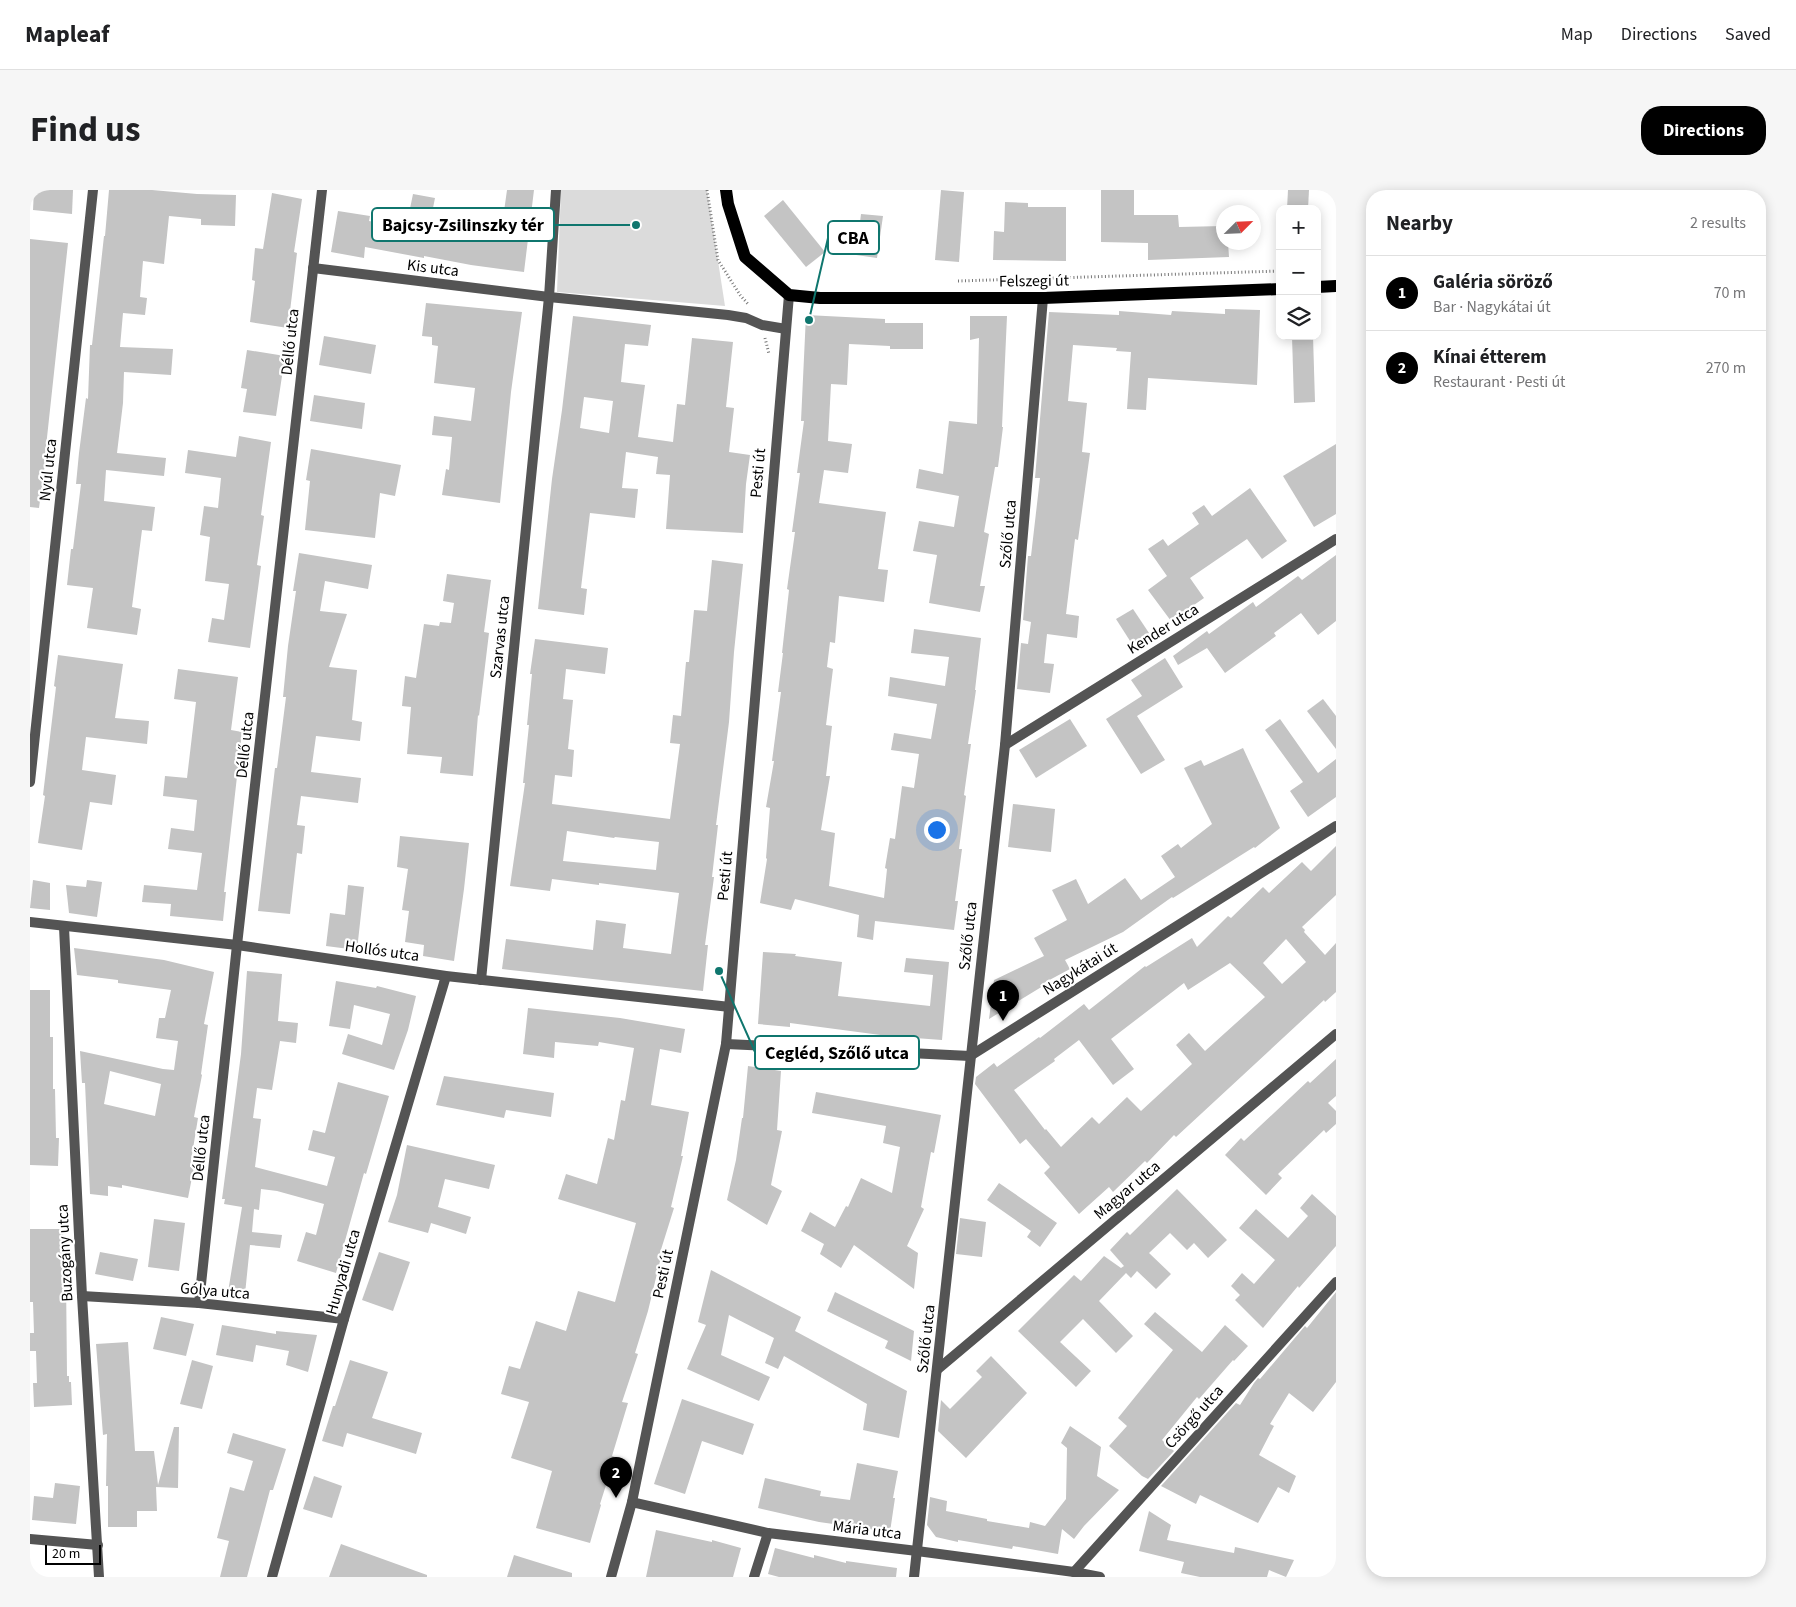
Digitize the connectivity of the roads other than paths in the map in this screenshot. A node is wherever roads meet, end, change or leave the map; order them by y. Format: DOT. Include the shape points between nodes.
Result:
graph roads {
  1 [pos="93,190"];
  2 [pos="322,190"];
  3 [pos="556,190"];
  4 [pos="726,190"];
  5 [pos="313,268"];
  6 [pos="1336,286"];
  7 [pos="1321,287"];
  8 [pos="1276,289"];
  9 [pos="789,295"];
  10 [pos="549,297"];
  11 [pos="1043,298"];
  12 [pos="786,329"];
  13 [pos="1336,539"];
  14 [pos="1005,745"];
  15 [pos="30,782"];
  16 [pos="1336,826"];
  17 [pos="30,922"];
  18 [pos="64,927"];
  19 [pos="237,945"];
  20 [pos="446,976"];
  21 [pos="481,980"];
  22 [pos="730,1008"];
  23 [pos="1336,1034"];
  24 [pos="726,1044"];
  25 [pos="970,1056"];
  26 [pos="1336,1282"];
  27 [pos="82,1296"];
  28 [pos="200,1303"];
  29 [pos="344,1319"];
  30 [pos="938,1369"];
  31 [pos="632,1502"];
  32 [pos="768,1533"];
  33 [pos="30,1539"];
  34 [pos="98,1546"];
  35 [pos="917,1551"];
  36 [pos="1074,1572"];
  37 [pos="98,1577"];
  38 [pos="272,1577"];
  39 [pos="612,1577"];
  40 [pos="754,1577"];
  41 [pos="914,1577"];
  42 [pos="1100,1577"];
  1 -- 15 [label="street, Nyúl utca"];
  2 -- 5 [label="street, Déllő utca"];
  3 -- 10 [label="street, Szarvas utca"];
  4 -- 9 [label="main road" via="745,257"];
  5 -- 10 [label="street, Kis utca"];
  5 -- 19 [label="street, Déllő utca"];
  6 -- 7 [label="main road"];
  8 -- 11 [label="main road, Felszegi út"];
  9 -- 11 [label="main road, Felszegi út" via="820,298"];
  9 -- 12 [label="street, Pesti út"];
  10 -- 12 [label="street, Kis utca" via="728,315"];
  10 -- 21 [label="street, Szarvas utca"];
  11 -- 14 [label="street, Szőlő utca"];
  12 -- 22 [label="street, Pesti út"];
  13 -- 14 [label="street, Kender utca"];
  14 -- 25 [label="street, Szőlő utca"];
  16 -- 25 [label="street, Nagykátai út"];
  17 -- 18 [label="street, Hollós utca"];
  18 -- 19 [label="street, Hollós utca"];
  18 -- 27 [label="street, Buzogány utca"];
  19 -- 20 [label="street, Hollós utca"];
  19 -- 28 [label="street, Déllő utca"];
  20 -- 21 [label="street, Hollós utca"];
  20 -- 29 [label="street, Hunyadi utca"];
  21 -- 22 [label="street, Hollós utca"];
  22 -- 24 [label="street, Pesti út"];
  23 -- 30 [label="street, Magyar utca"];
  24 -- 25 [label="street"];
  24 -- 31 [label="street, Pesti út"];
  25 -- 30 [label="street, Szőlő utca"];
  26 -- 36 [label="street, Csörgő utca"];
  27 -- 28 [label="street, Gólya utca"];
  27 -- 34 [label="street, Buzogány utca"];
  28 -- 29 [label="street, Gólya utca"];
  29 -- 38 [label="street, Hunyadi utca"];
  30 -- 35 [label="street, Szőlő utca"];
  31 -- 32 [label="street, Mária utca"];
  31 -- 39 [label="street, Pesti út"];
  32 -- 35 [label="street, Mária utca"];
  32 -- 40 [label="street"];
  33 -- 34 [label="street"];
  34 -- 37 [label="street, Buzogány utca"];
  35 -- 36 [label="street, Mária utca"];
  35 -- 41 [label="street, Szőlő utca"];
  36 -- 42 [label="street, Mária utca"];
}
